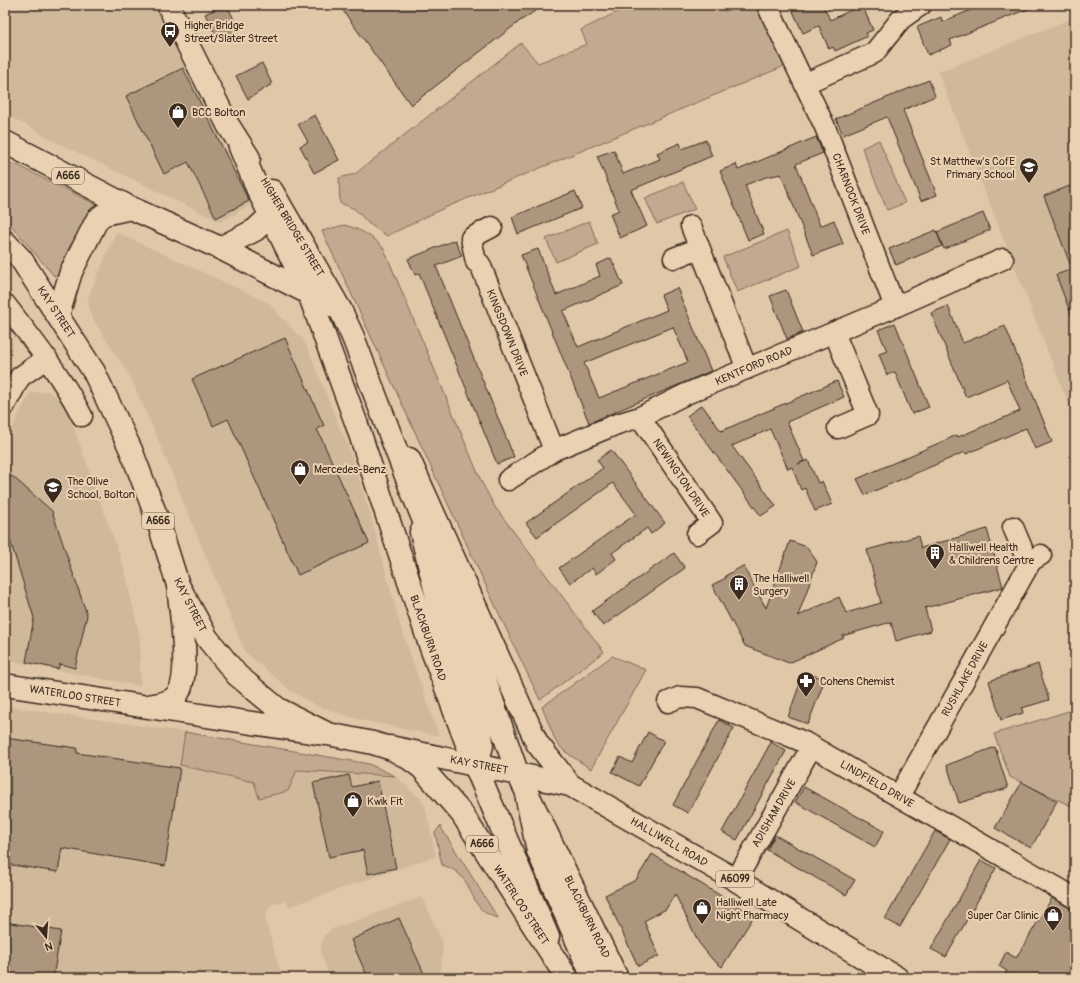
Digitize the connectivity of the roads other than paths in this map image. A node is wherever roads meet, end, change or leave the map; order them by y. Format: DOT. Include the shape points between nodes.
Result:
graph roads {
  1 [pos="168,5"];
  2 [pos="767,5"];
  3 [pos="921,5"];
  4 [pos="806,83"];
  5 [pos="5,142"];
  6 [pos="240,147"];
  7 [pos="131,208"];
  8 [pos="270,216"];
  9 [pos="691,226"];
  10 [pos="492,228"];
  11 [pos="5,242"];
  12 [pos="220,248"];
  13 [pos="699,248"];
  14 [pos="674,258"];
  15 [pos="1003,259"];
  16 [pos="308,291"];
  17 [pos="5,304"];
  18 [pos="894,307"];
  19 [pos="340,309"];
  20 [pos="58,315"];
  21 [pos="834,332"];
  22 [pos="353,337"];
  23 [pos="47,358"];
  24 [pos="747,369"];
  25 [pos="5,405"];
  26 [pos="82,416"];
  27 [pos="640,417"];
  28 [pos="838,428"];
  29 [pos="554,450"];
  30 [pos="508,480"];
  31 [pos="411,489"];
  32 [pos="1014,528"];
  33 [pos="697,534"];
  34 [pos="178,585"];
  35 [pos="5,685"];
  36 [pos="668,702"];
  37 [pos="145,707"];
  38 [pos="328,734"];
  39 [pos="373,743"];
  40 [pos="812,746"];
  41 [pos="474,764"];
  42 [pos="521,781"];
  43 [pos="570,785"];
  44 [pos="899,796"];
  45 [pos="736,880"];
  46 [pos="1075,898"];
  47 [pos="566,976"];
  48 [pos="594,978"];
  49 [pos="617,978"];
  50 [pos="897,978"];
  1 -- 6 [label="main road, HIGHER BRIDGE STREET"];
  2 -- 4 [label="street, CHARNOCK DRIVE"];
  3 -- 4 [label="street" via="902,18 874,53"];
  4 -- 18 [label="street, CHARNOCK DRIVE"];
  5 -- 7 [label="main road, A666"];
  6 -- 8 [label="main road, HIGHER BRIDGE STREET"];
  6 -- 19 [label="main road, HIGHER BRIDGE STREET" via="267,182"];
  7 -- 12 [label="main road, A666"];
  7 -- 20 [label="main road" via="104,214 97,220 71,272"];
  8 -- 12 [label="main road" via="255,230"];
  8 -- 16 [label="main road, HIGHER BRIDGE STREET"];
  9 -- 13 [label="street"];
  10 -- 29 [label="street, KINGSDOWN DRIVE" via="471,238 476,262 480,264"];
  11 -- 20 [label="main road, KAY STREET / A666" via="21,259"];
  12 -- 16 [label="main road, A666"];
  13 -- 14 [label="street"];
  13 -- 24 [label="street"];
  15 -- 18 [label="street, KENTFORD ROAD"];
  16 -- 19 [label="main road, A666"];
  16 -- 41 [label="main road, BLACKBURN ROAD" via="357,425 430,645"];
  17 -- 23 [label="street"];
  18 -- 21 [label="street, KENTFORD ROAD"];
  19 -- 22 [label="main road, BLACKBURN ROAD"];
  20 -- 34 [label="main road, KAY STREET / A666" via="94,372 131,450 157,518"];
  21 -- 24 [label="street, KENTFORD ROAD"];
  21 -- 28 [label="street" via="868,415"];
  22 -- 31 [label="main road, BLACKBURN ROAD"];
  22 -- 43 [label="main road" via="485,624 520,707 544,752"];
  23 -- 25 [label="street" via="20,377"];
  23 -- 26 [label="street"];
  24 -- 27 [label="street, KENTFORD ROAD" via="686,394"];
  27 -- 29 [label="street, KENTFORD ROAD"];
  27 -- 33 [label="street, NEWINGTON DRIVE" via="712,523"];
  29 -- 30 [label="street, KENTFORD ROAD"];
  31 -- 41 [label="main road" via="440,605 480,726 482,748"];
  31 -- 42 [label="main road, BLACKBURN ROAD" via="462,614"];
  32 -- 44 [label="street, RUSHLAKE DRIVE" via="1024,553 1036,558"];
  34 -- 37 [label="main road" via="185,663 183,681 174,698"];
  34 -- 38 [label="main road, KAY STREET / A666" via="207,638 237,676 278,709"];
  35 -- 37 [label="main road, WATERLOO STREET"];
  36 -- 40 [label="street, LINDFIELD DRIVE" via="680,697 697,698"];
  37 -- 38 [label="main road, WATERLOO STREET"];
  38 -- 39 [label="main road, KAY STREET / A666"];
  39 -- 41 [label="main road, KAY STREET / A666"];
  39 -- 47 [label="main road, WATERLOO STREET / A666" via="407,757 438,785 462,814"];
  40 -- 44 [label="street, LINDFIELD DRIVE"];
  40 -- 45 [label="street, ADISHAM DRIVE"];
  41 -- 42 [label="main road, KAY STREET / A666"];
  41 -- 47 [label="main road, BLACKBURN ROAD"];
  42 -- 43 [label="main road, HALLIWELL ROAD / A6099"];
  42 -- 48 [label="main road, BLACKBURN ROAD" via="538,851"];
  42 -- 49 [label="main road, BLACKBURN ROAD"];
  43 -- 45 [label="main road, HALLIWELL ROAD / A6099"];
  44 -- 46 [label="street, LINDFIELD DRIVE"];
  45 -- 50 [label="main road, HALLIWELL ROAD / A6099"];
}
